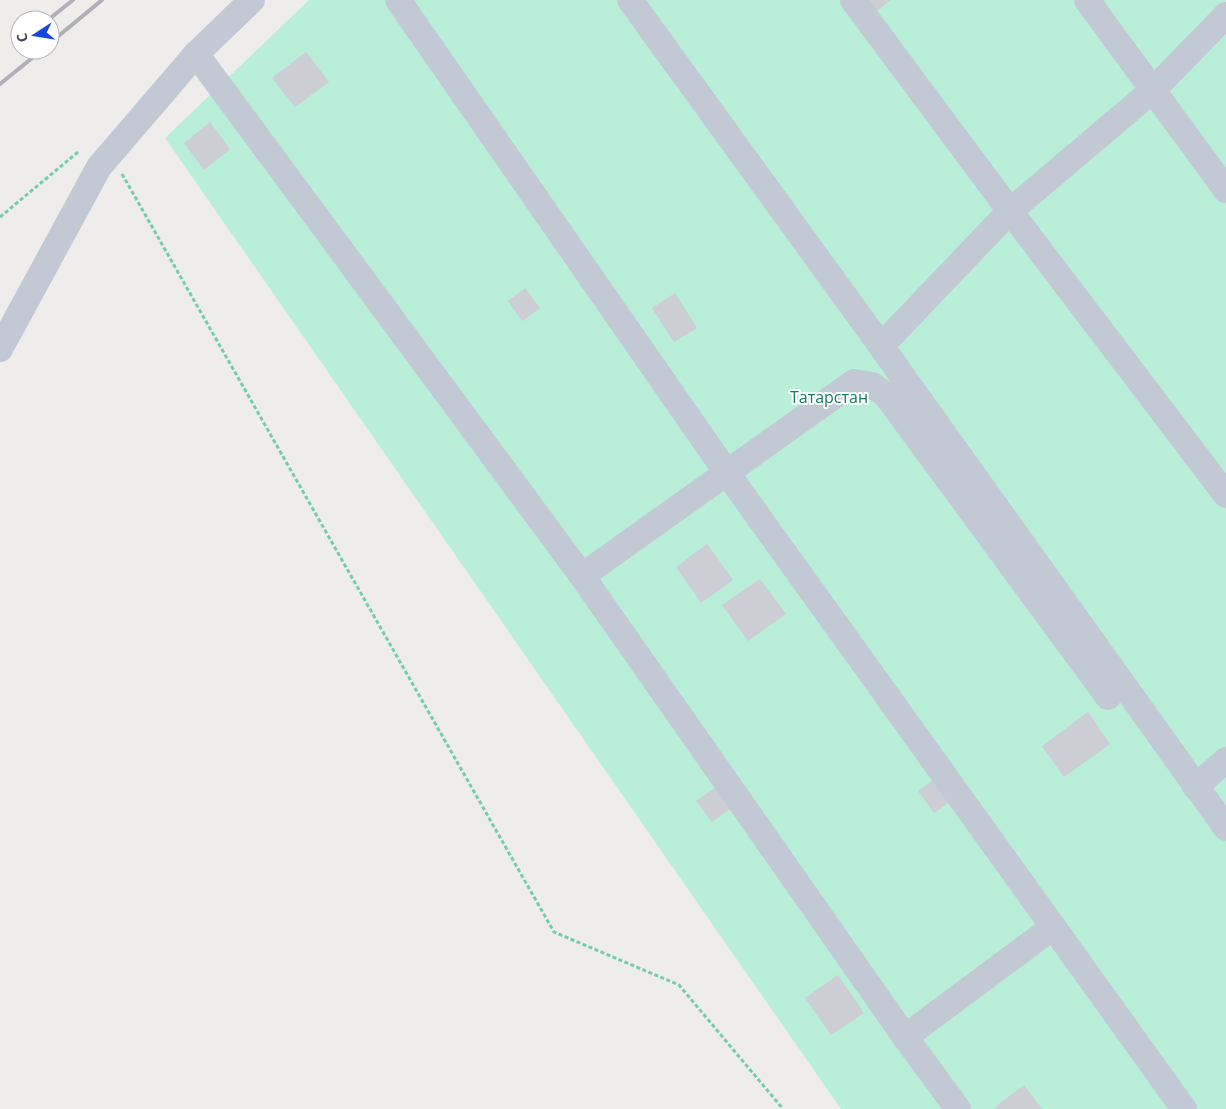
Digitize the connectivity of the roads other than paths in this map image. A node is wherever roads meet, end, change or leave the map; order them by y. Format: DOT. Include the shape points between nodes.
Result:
graph roads {
  1 [pos="252,0"];
  2 [pos="398,0"];
  3 [pos="630,0"];
  4 [pos="853,0"];
  5 [pos="1087,0"];
  6 [pos="1226,15"];
  7 [pos="196,54"];
  8 [pos="1153,90"];
  9 [pos="1226,190"];
  10 [pos="1010,211"];
  11 [pos="880,346"];
  12 [pos="0,349"];
  13 [pos="727,473"];
  14 [pos="1226,495"];
  15 [pos="582,576"];
  16 [pos="1108,697"];
  17 [pos="1226,760"];
  18 [pos="1195,787"];
  19 [pos="1226,828"];
  20 [pos="1053,927"];
  21 [pos="905,1037"];
  22 [pos="958,1109"];
  23 [pos="1184,1109"];
  1 -- 7 [label="lane"];
  2 -- 13 [label="lane"];
  3 -- 11 [label="lane"];
  4 -- 10 [label="lane"];
  5 -- 8 [label="lane"];
  6 -- 8 [label="lane"];
  7 -- 12 [label="lane" via="99,167"];
  7 -- 15 [label="lane"];
  8 -- 9 [label="lane"];
  8 -- 10 [label="lane"];
  10 -- 11 [label="lane"];
  10 -- 14 [label="lane"];
  11 -- 18 [label="lane"];
  13 -- 15 [label="lane"];
  13 -- 16 [label="lane" via="854,382 872,385 886,395"];
  13 -- 20 [label="lane"];
  15 -- 21 [label="lane"];
  17 -- 18 [label="lane"];
  18 -- 19 [label="lane"];
  20 -- 21 [label="lane"];
  20 -- 23 [label="lane"];
  21 -- 22 [label="lane"];
}
